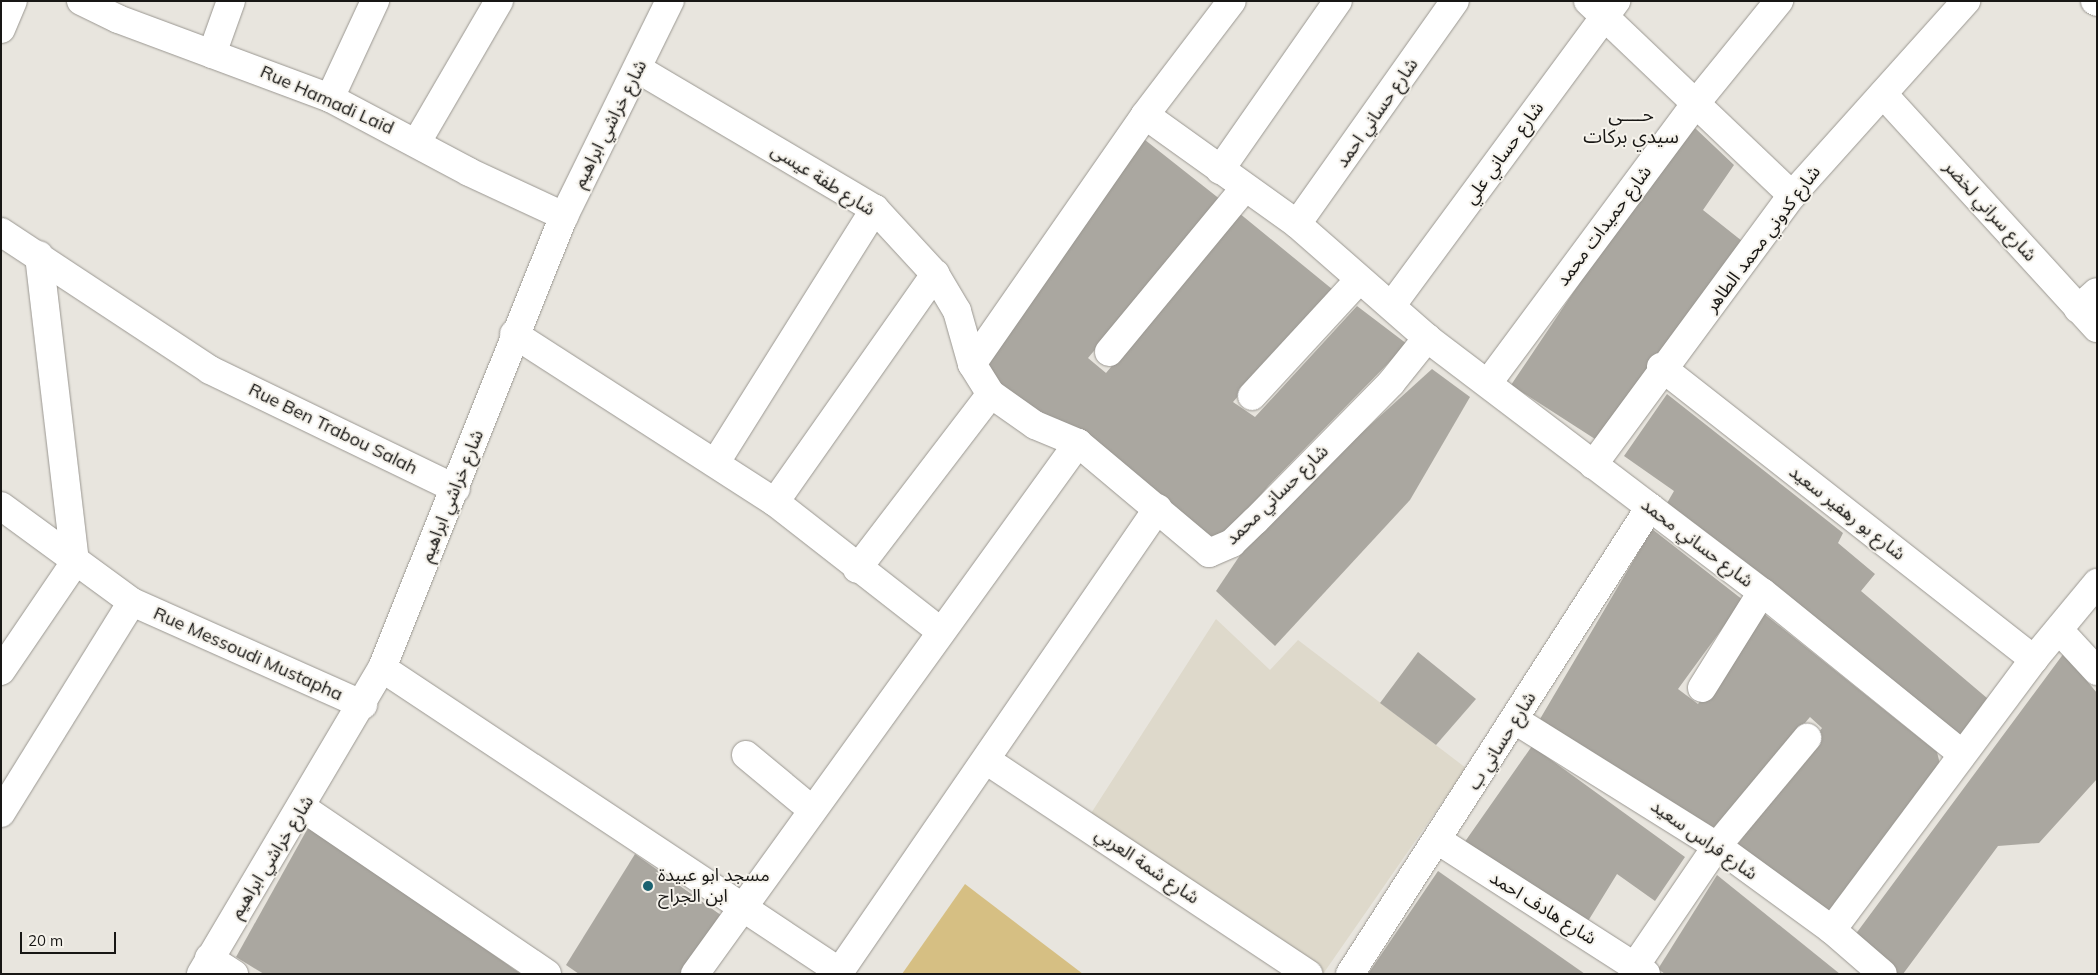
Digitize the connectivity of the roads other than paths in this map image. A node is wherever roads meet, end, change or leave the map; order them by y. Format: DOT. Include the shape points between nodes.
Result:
graph roads {
  1 [pos="13,1"];
  2 [pos="82,1"];
  3 [pos="231,1"];
  4 [pos="375,1"];
  5 [pos="499,1"];
  6 [pos="670,1"];
  7 [pos="1232,1"];
  8 [pos="1338,1"];
  9 [pos="1455,1"];
  10 [pos="1779,1"];
  11 [pos="1966,1"];
  12 [pos="1603,6"];
  13 [pos="1,29"];
  14 [pos="212,54"];
  15 [pos="638,69"];
  16 [pos="1883,94"];
  17 [pos="330,98"];
  18 [pos="1696,103"];
  19 [pos="1145,115"];
  20 [pos="417,142"];
  21 [pos="1220,170"];
  22 [pos="1244,189"];
  23 [pos="1792,195"];
  24 [pos="875,209"];
  25 [pos="564,216"];
  26 [pos="1296,224"];
  27 [pos="1,232"];
  28 [pos="38,255"];
  29 [pos="935,274"];
  30 [pos="1360,280"];
  31 [pos="1392,305"];
  32 [pos="2091,310"];
  33 [pos="514,334"];
  34 [pos="1427,338"];
  35 [pos="1109,352"];
  36 [pos="972,364"];
  37 [pos="1661,367"];
  38 [pos="1488,383"];
  39 [pos="991,394"];
  40 [pos="1252,396"];
  41 [pos="1078,443"];
  42 [pos="716,462"];
  43 [pos="1593,465"];
  44 [pos="456,489"];
  45 [pos="774,502"];
  46 [pos="1,506"];
  47 [pos="1650,507"];
  48 [pos="1158,508"];
  49 [pos="75,562"];
  50 [pos="857,569"];
  51 [pos="2097,583"];
  52 [pos="1762,592"];
  53 [pos="132,602"];
  54 [pos="940,630"];
  55 [pos="2058,630"];
  56 [pos="2034,659"];
  57 [pos="382,668"];
  58 [pos="1,671"];
  59 [pos="2097,671"];
  60 [pos="1702,688"];
  61 [pos="363,705"];
  62 [pos="1515,720"];
  63 [pos="1807,738"];
  64 [pos="1962,754"];
  65 [pos="746,755"];
  66 [pos="986,760"];
  67 [pos="303,808"];
  68 [pos="810,809"];
  69 [pos="1,813"];
  70 [pos="1439,841"];
  71 [pos="1717,846"];
  72 [pos="744,910"];
  73 [pos="1832,930"];
  74 [pos="205,966"];
  75 [pos="1640,970"];
  76 [pos="839,973"];
  77 [pos="234,974"];
  78 [pos="547,974"];
  79 [pos="695,974"];
  80 [pos="1308,974"];
  81 [pos="1350,974"];
  82 [pos="1884,974"];
  1 -- 13 [label="street"];
  2 -- 14 [label="street, Rue Hamadi Laid"];
  3 -- 14 [label="street"];
  4 -- 17 [label="street"];
  5 -- 20 [label="street"];
  6 -- 15 [label="street, شارع خراشي ابراهيم"];
  7 -- 19 [label="street"];
  8 -- 21 [label="street"];
  9 -- 26 [label="street, شارع حساني احمد"];
  10 -- 18 [label="street, شارع حميدات محمد"];
  11 -- 16 [label="street, شارع كدوني محمد الطاهر"];
  12 -- 18 [label="street"];
  12 -- 31 [label="street, شارع حساني علي"];
  14 -- 17 [label="street, Rue Hamadi Laid"];
  15 -- 24 [label="street, شارع طفة عيسى"];
  15 -- 25 [label="street, شارع خراشي ابراهيم"];
  16 -- 23 [label="street, شارع كدوني محمد الطاهر"];
  16 -- 32 [label="street, شارع سراني لخضر"];
  17 -- 20 [label="street, Rue Hamadi Laid"];
  18 -- 23 [label="street"];
  18 -- 38 [label="street, شارع حميدات محمد"];
  19 -- 21 [label="street, شارع حساني محمد"];
  19 -- 36 [label="street"];
  20 -- 25 [label="street, Rue Hamadi Laid"];
  21 -- 22 [label="street, شارع حساني محمد"];
  22 -- 26 [label="street, شارع حساني محمد"];
  22 -- 35 [label="street"];
  23 -- 37 [label="street, شارع كدوني محمد الطاهر" via="1704,317"];
  24 -- 29 [label="street, شارع طفة عيسى"];
  24 -- 42 [label="street"];
  25 -- 33 [label="street, شارع خراشي ابراهيم"];
  26 -- 30 [label="street, شارع حساني محمد"];
  27 -- 28 [label="street, Rue Ben Trabou Salah"];
  28 -- 44 [label="street, Rue Ben Trabou Salah" via="210,370"];
  28 -- 49 [label="street"];
  29 -- 36 [label="street, شارع طفة عيسى" via="957,311"];
  29 -- 45 [label="street"];
  30 -- 31 [label="street, شارع حساني محمد"];
  30 -- 40 [label="street"];
  31 -- 34 [label="street, شارع حساني محمد"];
  33 -- 42 [label="street"];
  33 -- 44 [label="street, شارع خراشي ابراهيم"];
  34 -- 38 [label="street, شارع حساني محمد"];
  34 -- 48 [label="street, شارع حساني محمد" via="1391,383 1232,543 1209,553 1200,549"];
  36 -- 39 [label="street, شارع حساني محمد"];
  37 -- 43 [label="street, شارع كدوني محمد الطاهر"];
  37 -- 56 [label="street, شارع بو رهفير سعيد"];
  38 -- 43 [label="street, شارع حساني محمد"];
  39 -- 41 [label="street, شارع حساني محمد" via="1035,425"];
  39 -- 50 [label="street"];
  41 -- 48 [label="street, شارع حساني محمد"];
  41 -- 54 [label="street"];
  42 -- 45 [label="street"];
  43 -- 47 [label="street, شارع حساني محمد"];
  44 -- 57 [label="street, شارع خراشي ابراهيم"];
  45 -- 50 [label="street"];
  46 -- 49 [label="street, Rue Messoudi Mustapha"];
  47 -- 52 [label="street, شارع حساني محمد"];
  47 -- 62 [label="street, شارع حساني ب"];
  48 -- 66 [label="street"];
  49 -- 53 [label="street, Rue Messoudi Mustapha"];
  49 -- 58 [label="street"];
  50 -- 54 [label="street"];
  51 -- 55 [label="street"];
  52 -- 60 [label="street"];
  52 -- 64 [label="street, شارع حساني محمد"];
  53 -- 61 [label="street, Rue Messoudi Mustapha"];
  53 -- 69 [label="street"];
  54 -- 68 [label="street"];
  55 -- 56 [label="street"];
  55 -- 59 [label="street"];
  56 -- 64 [label="street"];
  57 -- 61 [label="street, شارع خراشي ابراهيم"];
  57 -- 72 [label="street"];
  61 -- 67 [label="street, شارع خراشي ابراهيم"];
  62 -- 70 [label="street, شارع حساني ب"];
  62 -- 71 [label="street, شارع فراس سعيد"];
  63 -- 71 [label="street"];
  64 -- 73 [label="street"];
  65 -- 68 [label="street"];
  66 -- 76 [label="street"];
  66 -- 80 [label="street, شارع شمة العربي"];
  67 -- 74 [label="street, شارع خراشي ابراهيم"];
  67 -- 78 [label="street"];
  68 -- 72 [label="street"];
  70 -- 75 [label="street, شارع هادف احمد"];
  70 -- 81 [label="street, شارع حساني ب"];
  71 -- 73 [label="street, شارع فراس سعيد"];
  71 -- 75 [label="street"];
  72 -- 76 [label="street"];
  72 -- 79 [label="street"];
  73 -- 82 [label="street, شارع فراس سعيد"];
  74 -- 77 [label="street"];
}
